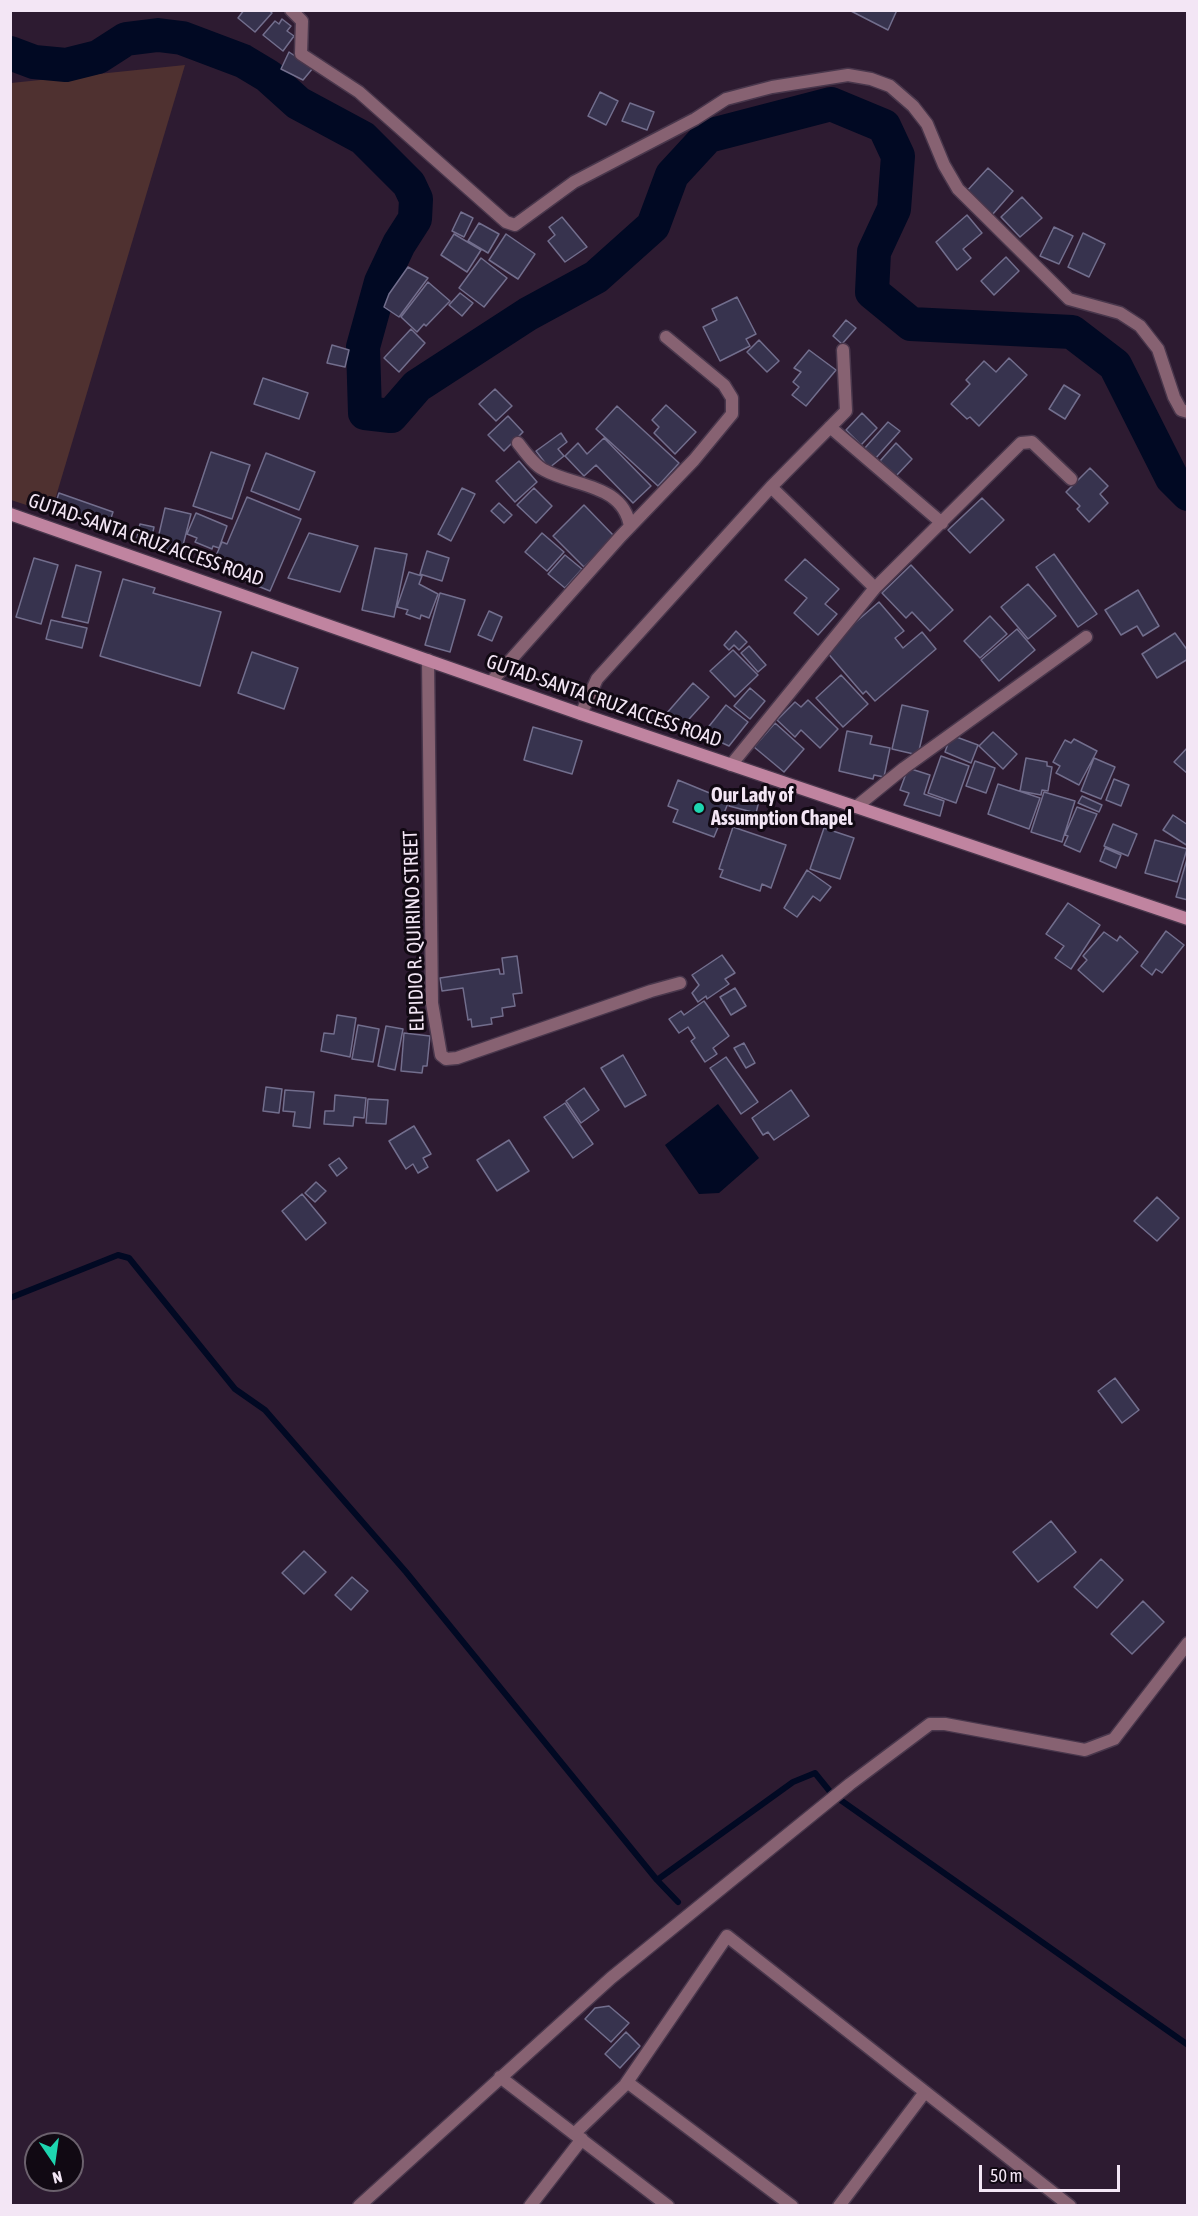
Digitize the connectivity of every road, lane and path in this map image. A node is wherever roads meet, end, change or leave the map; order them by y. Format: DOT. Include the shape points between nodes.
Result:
graph roads {
  1 [pos="291,10"];
  2 [pos="666,337"];
  3 [pos="843,350"];
  4 [pos="1188,412"];
  5 [pos="830,427"];
  6 [pos="518,443"];
  7 [pos="1071,479"];
  8 [pos="771,487"];
  9 [pos="10,514"];
  10 [pos="942,523"];
  11 [pos="630,527"];
  12 [pos="875,588"];
  13 [pos="1086,637"];
  14 [pos="428,660"];
  15 [pos="491,682"];
  16 [pos="581,714"];
  17 [pos="730,765"];
  18 [pos="856,807"];
  19 [pos="1188,919"];
  20 [pos="680,983"];
  21 [pos="1188,1643"];
  22 [pos="500,2077"];
  23 [pos="627,2082"];
  24 [pos="925,2092"];
  25 [pos="578,2136"];
  26 [pos="359,2205"];
  27 [pos="532,2205"];
  28 [pos="668,2205"];
  29 [pos="792,2205"];
  30 [pos="839,2205"];
  31 [pos="1070,2205"];
  1 -- 4 [label="street" via="302,21 301,54 358,92 506,222 515,225 574,182 726,99 848,75 890,86 927,124 958,189 1069,300 1120,313 1140,326 1158,349 1181,410"];
  2 -- 11 [label="street" via="724,385 732,398 732,414"];
  3 -- 5 [label="street" via="846,411"];
  5 -- 8 [label="street"];
  5 -- 10 [label="street"];
  6 -- 11 [label="street" via="541,469 600,490 619,502 628,511"];
  7 -- 10 [label="street" via="1032,442 1021,443"];
  8 -- 12 [label="street"];
  8 -- 16 [label="street" via="597,679"];
  9 -- 14 [label="main road, GUTAD-SANTA CRUZ ACCESS ROAD"];
  10 -- 12 [label="street"];
  11 -- 15 [label="street"];
  12 -- 17 [label="street"];
  13 -- 18 [label="street"];
  14 -- 15 [label="main road, GUTAD-SANTA CRUZ ACCESS ROAD"];
  14 -- 20 [label="street, ELPIDIO R. QUIRINO STREET" via="432,1003 441,1055 446,1059 457,1058"];
  15 -- 16 [label="main road, GUTAD-SANTA CRUZ ACCESS ROAD"];
  16 -- 17 [label="main road, GUTAD-SANTA CRUZ ACCESS ROAD"];
  17 -- 18 [label="main road, GUTAD-SANTA CRUZ ACCESS ROAD"];
  18 -- 19 [label="main road, GUTAD-SANTA CRUZ ACCESS ROAD"];
  21 -- 22 [label="street" via="1114,1739 1099,1747 1085,1750 930,1724 611,1978"];
  22 -- 25 [label="street"];
  22 -- 26 [label="street"];
  23 -- 24 [label="street" via="727,1936"];
  23 -- 25 [label="street"];
  23 -- 29 [label="street"];
  24 -- 30 [label="street"];
  24 -- 31 [label="street"];
  25 -- 27 [label="street"];
  25 -- 28 [label="street"];
}
